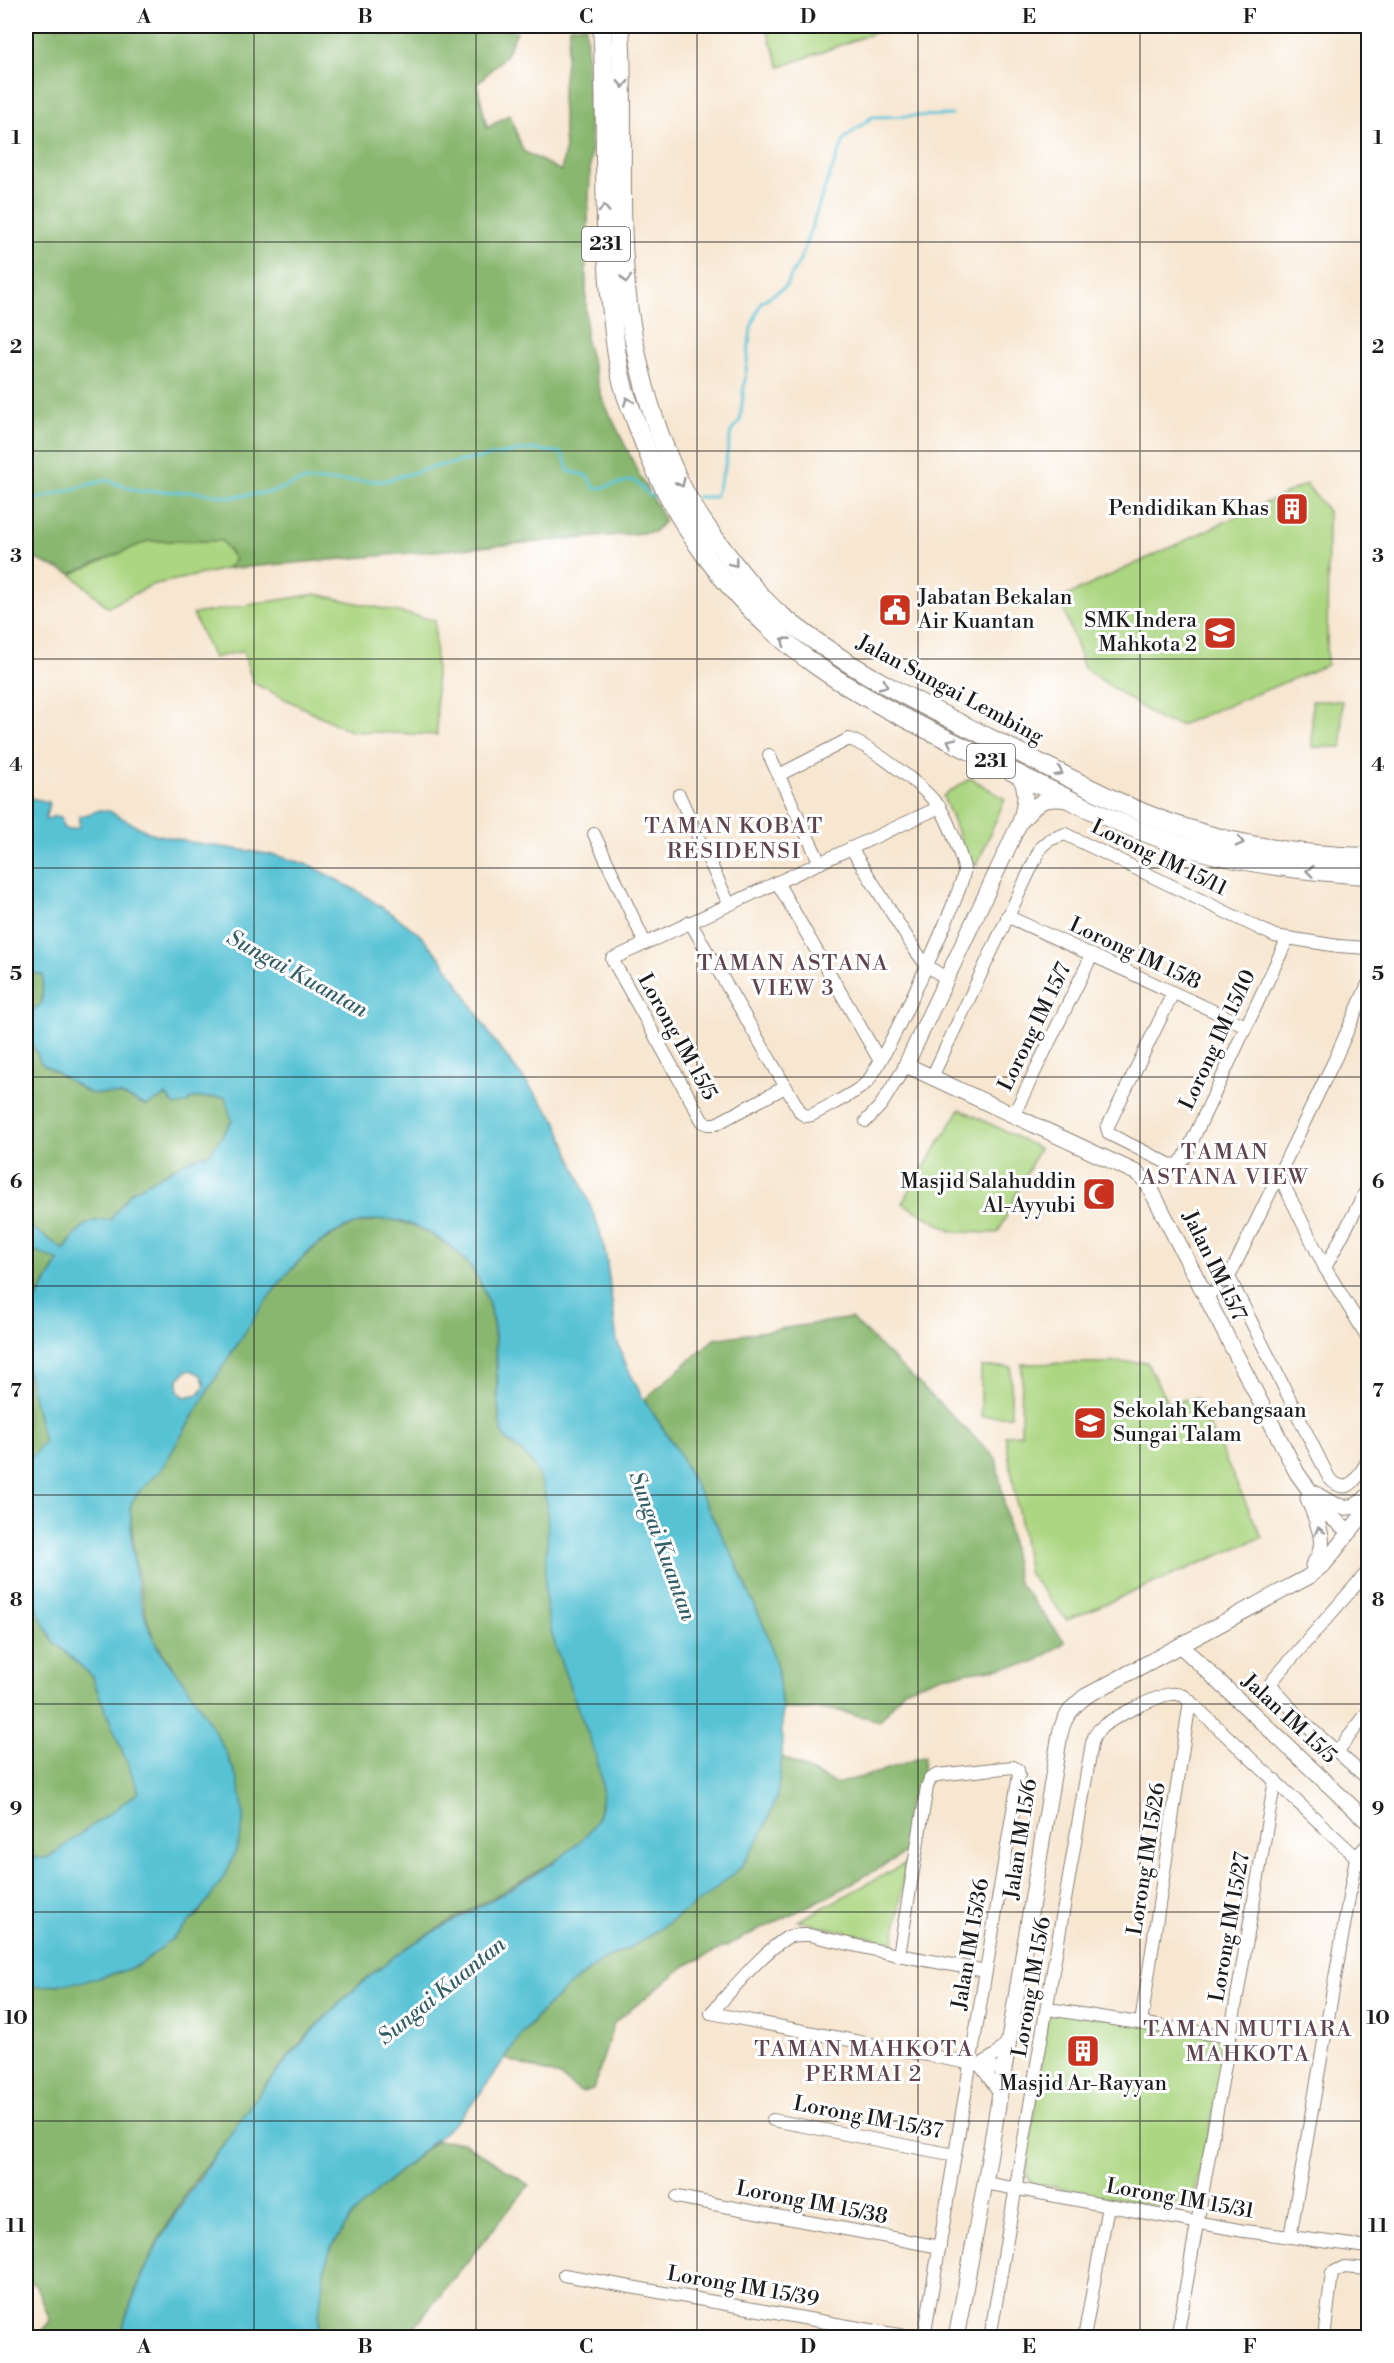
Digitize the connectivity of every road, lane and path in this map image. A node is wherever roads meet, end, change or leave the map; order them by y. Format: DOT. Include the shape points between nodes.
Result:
graph roads {
  1 [pos="602,26"];
  2 [pos="620,26"];
  3 [pos="769,755"];
  4 [pos="1018,774"];
  5 [pos="779,775"];
  6 [pos="679,795"];
  7 [pos="1069,800"];
  8 [pos="940,807"];
  9 [pos="1020,822"];
  10 [pos="594,834"];
  11 [pos="852,848"];
  12 [pos="1368,857"];
  13 [pos="820,863"];
  14 [pos="1368,875"];
  15 [pos="777,882"];
  16 [pos="729,904"];
  17 [pos="1007,916"];
  18 [pos="690,922"];
  19 [pos="1288,938"];
  20 [pos="645,943"];
  21 [pos="1368,948"];
  22 [pos="1092,955"];
  23 [pos="926,965"];
  24 [pos="947,979"];
  25 [pos="1368,984"];
  26 [pos="1173,993"];
  27 [pos="1246,1026"];
  28 [pos="880,1061"];
  29 [pos="906,1065"];
  30 [pos="932,1077"];
  31 [pos="785,1087"];
  32 [pos="1013,1116"];
  33 [pos="866,1121"];
  34 [pos="1278,1173"];
  35 [pos="1368,1187"];
  36 [pos="1325,1268"];
  37 [pos="1229,1277"];
  38 [pos="1206,1297"];
  39 [pos="1368,1338"];
  40 [pos="1368,1460"];
  41 [pos="1304,1486"];
  42 [pos="1368,1496"];
  43 [pos="1368,1508"];
  44 [pos="1350,1532"];
  45 [pos="1368,1571"];
  46 [pos="1282,1593"];
  47 [pos="1181,1646"];
  48 [pos="1190,1701"];
  49 [pos="1368,1712"];
  50 [pos="1337,1752"];
  51 [pos="1368,1779"];
  52 [pos="1275,1780"];
  53 [pos="1368,1822"];
  54 [pos="1368,1844"];
  55 [pos="1356,1857"];
  56 [pos="1368,1868"];
  57 [pos="899,1955"];
  58 [pos="986,1971"];
  59 [pos="1047,2009"];
  60 [pos="1142,2023"];
  61 [pos="1230,2037"];
  62 [pos="1009,2039"];
  63 [pos="976,2064"];
  64 [pos="1004,2070"];
  65 [pos="1000,2093"];
  66 [pos="773,2120"];
  67 [pos="955,2155"];
  68 [pos="985,2183"];
  69 [pos="1017,2189"];
  70 [pos="677,2197"];
  71 [pos="1108,2206"];
  72 [pos="1196,2223"];
  73 [pos="1290,2237"];
  74 [pos="940,2247"];
  75 [pos="1368,2247"];
  76 [pos="1368,2269"];
  77 [pos="564,2275"];
  78 [pos="915,2337"];
  79 [pos="924,2337"];
  80 [pos="956,2337"];
  81 [pos="990,2337"];
  82 [pos="1084,2337"];
  83 [pos="1177,2337"];
  84 [pos="1324,2337"];
  4 -- 1 [label="main road, Jalan Sungai Lembing / 231, one-way" via="881,705 818,666 780,636 714,568 662,488 623,386 609,293"];
  2 -- 12 [label="main road, Jalan Sungai Lembing / 231, one-way" via="621,208 634,341 666,449 682,487 748,581 781,616 863,674 1137,810 1180,827 1246,843"];
  3 -- 5 [label="street"];
  4 -- 7 [label="main road, Jalan Sungai Lembing / 231"];
  4 -- 9 [label="street" via="1026,792"];
  5 -- 8 [label="street" via="849,739 925,791"];
  5 -- 13 [label="street"];
  6 -- 16 [label="street"];
  7 -- 9 [label="street" via="1043,800"];
  14 -- 7 [label="main road, Jalan Sungai Lembing / 231, one-way" via="1311,872 1193,849"];
  8 -- 11 [label="street"];
  8 -- 23 [label="street" via="964,870"];
  9 -- 24 [label="street"];
  10 -- 20 [label="street"];
  11 -- 13 [label="street"];
  11 -- 23 [label="street"];
  13 -- 15 [label="street"];
  15 -- 16 [label="street"];
  15 -- 28 [label="street"];
  16 -- 18 [label="street"];
  17 -- 19 [label="street, Lorong IM 15/11" via="1041,847 1065,834 1275,936"];
  17 -- 22 [label="street, Lorong IM 15/8"];
  17 -- 30 [label="street, Lorong IM 15/11"];
  18 -- 20 [label="street"];
  18 -- 31 [label="street"];
  19 -- 21 [label="street, Lorong IM 15/11"];
  19 -- 27 [label="street, Lorong IM 15/10"];
  20 -- 31 [label="street, Lorong IM 15/5" via="612,958 700,1119 716,1124"];
  22 -- 26 [label="street, Lorong IM 15/8"];
  22 -- 32 [label="street, Lorong IM 15/7"];
  23 -- 24 [label="street"];
  23 -- 28 [label="street"];
  24 -- 29 [label="street"];
  25 -- 34 [label="street"];
  26 -- 27 [label="street, Lorong IM 15/8"];
  26 -- 27 [label="street, Lorong IM 15/10" via="1107,1128 1109,1134 1171,1165 1184,1158"];
  28 -- 31 [label="street" via="866,1084 812,1115 801,1113"];
  29 -- 30 [label="street, Jalan IM 15/7"];
  29 -- 33 [label="street"];
  30 -- 32 [label="street, Jalan IM 15/7"];
  32 -- 38 [label="street, Jalan IM 15/7" via="1137,1173 1147,1182"];
  34 -- 36 [label="street"];
  34 -- 37 [label="street"];
  35 -- 36 [label="street"];
  36 -- 39 [label="street"];
  37 -- 38 [label="street"];
  37 -- 40 [label="street" via="1329,1478 1342,1487 1350,1484"];
  38 -- 41 [label="street, Jalan IM 15/7"];
  41 -- 42 [label="street" via="1339,1507 1356,1506"];
  41 -- 44 [label="street, Jalan IM 15/7" via="1325,1512"];
  46 -- 41 [label="street, one-way" via="1311,1567 1322,1549 1320,1530"];
  43 -- 44 [label="street, Jalan IM 15/6"];
  44 -- 46 [label="street, Jalan IM 15/6" via="1317,1570"];
  45 -- 50 [label="street" via="1274,1676 1272,1687"];
  46 -- 47 [label="street, Jalan IM 15/6"];
  47 -- 53 [label="street, Jalan IM 15/5"];
  47 -- 62 [label="street, Jalan IM 15/6" via="1086,1696 1072,1706 1065,1718"];
  48 -- 52 [label="street"];
  48 -- 59 [label="street, Lorong IM 15/6" via="1177,1693 1169,1694 1096,1732"];
  48 -- 60 [label="street, Lorong IM 15/26"];
  49 -- 50 [label="street"];
  50 -- 51 [label="street"];
  52 -- 55 [label="street"];
  52 -- 61 [label="street, Lorong IM 15/27"];
  54 -- 55 [label="street"];
  55 -- 56 [label="street"];
  55 -- 73 [label="street"];
  57 -- 58 [label="street"];
  57 -- 58 [label="street, Jalan IM 15/36" via="930,1779 1014,1767 1019,1775"];
  57 -- 63 [label="street" via="795,1935 751,1970 711,2013"];
  58 -- 63 [label="street, Jalan IM 15/36"];
  59 -- 60 [label="street"];
  59 -- 69 [label="street, Lorong IM 15/6"];
  60 -- 61 [label="street"];
  61 -- 72 [label="street, Lorong IM 15/27"];
  62 -- 63 [label="street" via="997,2054"];
  62 -- 64 [label="street, Jalan IM 15/6"];
  63 -- 64 [label="street"];
  63 -- 65 [label="street"];
  63 -- 67 [label="street, Jalan IM 15/36"];
  64 -- 65 [label="street, Jalan IM 15/6"];
  65 -- 68 [label="street, Jalan IM 15/6"];
  66 -- 67 [label="street, Lorong IM 15/37"];
  67 -- 74 [label="street, Jalan IM 15/36"];
  68 -- 69 [label="street, Lorong IM 15/31"];
  68 -- 80 [label="street, Jalan IM 15/6"];
  69 -- 71 [label="street, Lorong IM 15/31"];
  69 -- 81 [label="street, Lorong IM 15/6"];
  70 -- 74 [label="street, Lorong IM 15/38"];
  71 -- 72 [label="street, Lorong IM 15/31"];
  71 -- 82 [label="street"];
  72 -- 73 [label="street, Lorong IM 15/31"];
  72 -- 83 [label="street, Lorong IM 15/27"];
  73 -- 75 [label="street, Lorong IM 15/31"];
  74 -- 79 [label="street, Jalan IM 15/36"];
  76 -- 84 [label="street" via="1344,2267 1332,2273"];
  77 -- 78 [label="street, Lorong IM 15/39"];
}
